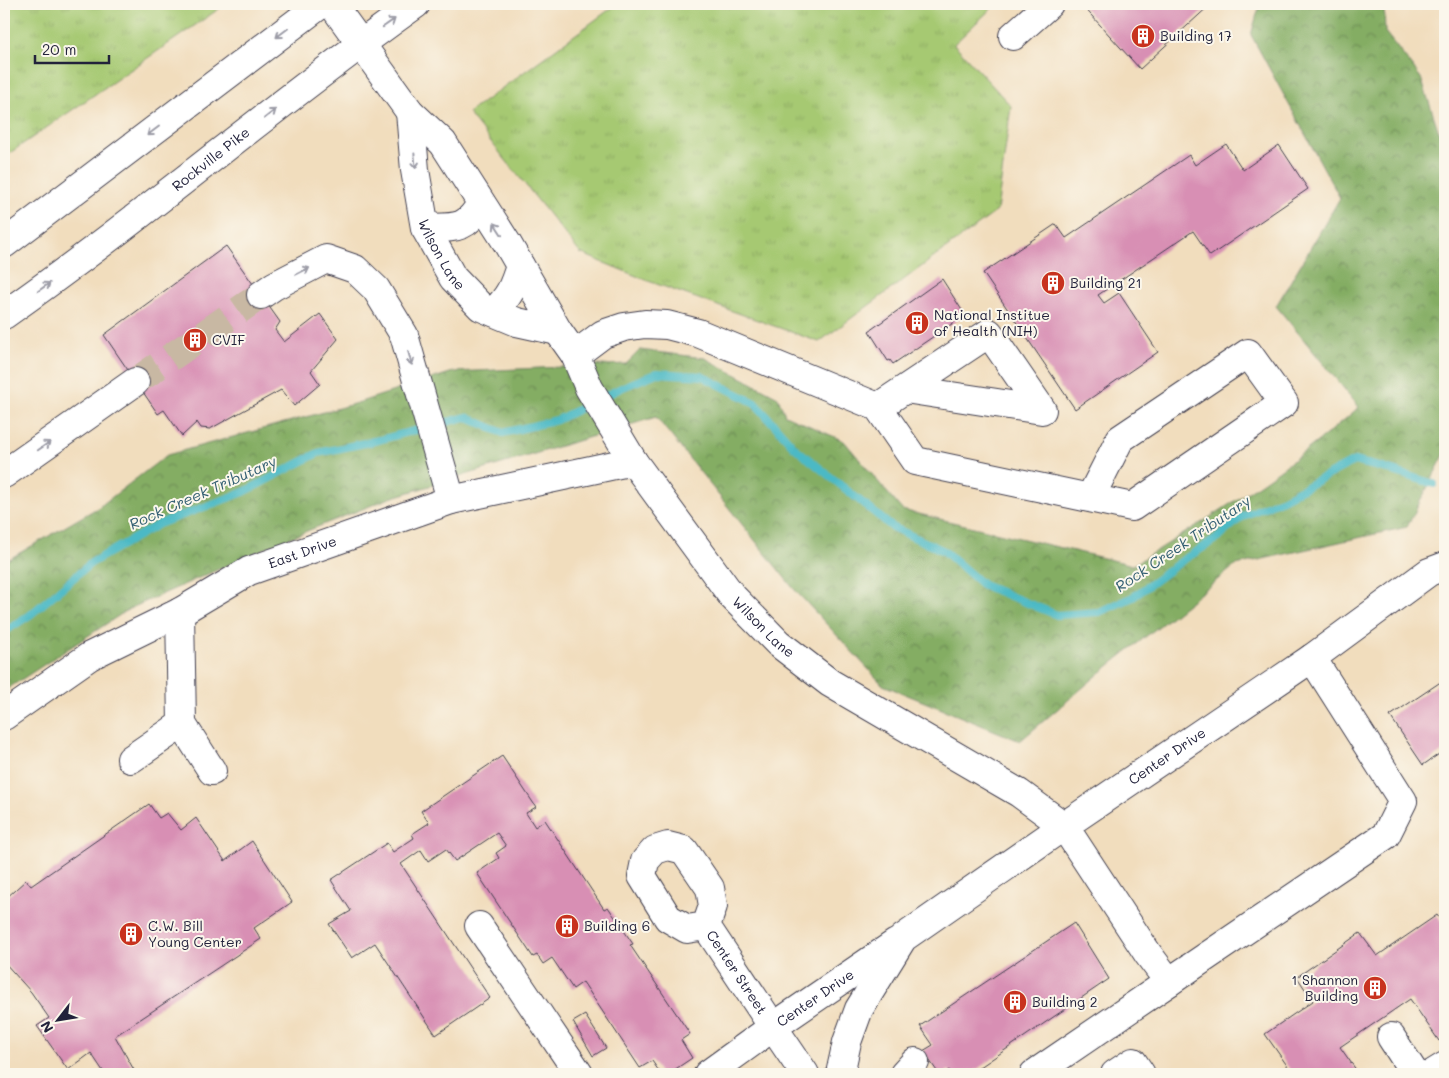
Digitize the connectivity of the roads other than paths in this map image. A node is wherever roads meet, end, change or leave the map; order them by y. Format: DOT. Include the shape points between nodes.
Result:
graph roads {
  1 [pos="321,4"];
  2 [pos="332,4"];
  3 [pos="416,4"];
  4 [pos="1049,4"];
  5 [pos="1013,36"];
  6 [pos="361,43"];
  7 [pos="410,112"];
  8 [pos="482,204"];
  9 [pos="425,228"];
  10 [pos="4,244"];
  11 [pos="520,266"];
  12 [pos="261,295"];
  13 [pos="494,312"];
  14 [pos="4,315"];
  15 [pos="558,331"];
  16 [pos="575,355"];
  17 [pos="135,382"];
  18 [pos="905,389"];
  19 [pos="878,407"];
  20 [pos="633,461"];
  21 [pos="4,474"];
  22 [pos="1090,498"];
  23 [pos="451,500"];
  24 [pos="1445,547"];
  25 [pos="1437,569"];
  26 [pos="180,612"];
  27 [pos="1312,658"];
  28 [pos="4,716"];
  29 [pos="182,724"];
  30 [pos="131,759"];
  31 [pos="212,771"];
  32 [pos="1064,826"];
  33 [pos="479,926"];
  34 [pos="706,926"];
  35 [pos="903,938"];
  36 [pos="1168,982"];
  37 [pos="773,1027"];
  38 [pos="1391,1037"];
  39 [pos="1445,1066"];
  40 [pos="579,1074"];
  41 [pos="708,1074"];
  42 [pos="805,1074"];
  43 [pos="840,1074"];
  44 [pos="1034,1074"];
  45 [pos="1115,1074"];
  46 [pos="1141,1074"];
  47 [pos="1415,1074"];
  48 [pos="1432,1074"];
  1 -- 10 [label="street, one-way"];
  2 -- 6 [label="street, Wilson Lane"];
  6 -- 3 [label="street, Rockville Pike, one-way"];
  4 -- 5 [label="street"];
  6 -- 7 [label="street, Wilson Lane"];
  14 -- 6 [label="street, Rockville Pike, one-way" via="72,267"];
  7 -- 8 [label="street, Wilson Lane" via="443,143"];
  7 -- 9 [label="street, Wilson Lane, one-way"];
  8 -- 9 [label="street" via="467,223 453,228"];
  11 -- 8 [label="street, Wilson Lane, one-way"];
  9 -- 13 [label="street, Wilson Lane" via="453,278 481,307"];
  11 -- 13 [label="street" via="508,298"];
  11 -- 15 [label="street, Wilson Lane"];
  12 -- 23 [label="street, one-way" via="326,259 355,269 376,289 404,335"];
  13 -- 15 [label="street, Wilson Lane" via="517,322"];
  15 -- 16 [label="street, Wilson Lane"];
  16 -- 19 [label="street" via="603,334 624,327 667,324 698,333"];
  16 -- 20 [label="street, Wilson Lane" via="589,388"];
  21 -- 17 [label="street, one-way"];
  18 -- 19 [label="street"];
  19 -- 22 [label="street" via="915,461"];
  20 -- 23 [label="street, East Drive"];
  20 -- 32 [label="street, Wilson Lane" via="732,596 778,643 830,683 1018,793"];
  22 -- 22 [label="street" via="1132,507 1284,403 1248,353 1120,439"];
  23 -- 26 [label="street, East Drive" via="249,571"];
  24 -- 25 [label="street, Center Drive"];
  25 -- 27 [label="street, Center Drive"];
  26 -- 28 [label="street, East Drive" via="90,656"];
  26 -- 29 [label="street"];
  27 -- 32 [label="street, Center Drive"];
  27 -- 36 [label="street" via="1403,801 1386,835"];
  29 -- 30 [label="street"];
  29 -- 31 [label="street"];
  32 -- 35 [label="street, Center Drive"];
  32 -- 36 [label="street"];
  33 -- 40 [label="street"];
  34 -- 37 [label="street, Center Street"];
  35 -- 37 [label="street, Center Drive"];
  35 -- 43 [label="street, Center Drive" via="859,1009"];
  36 -- 44 [label="street"];
  37 -- 41 [label="street, Center Street"];
  37 -- 42 [label="street, Center Drive"];
  38 -- 47 [label="street"];
  39 -- 48 [label="street"];
  45 -- 46 [label="street" via="1133,1062"];
}
